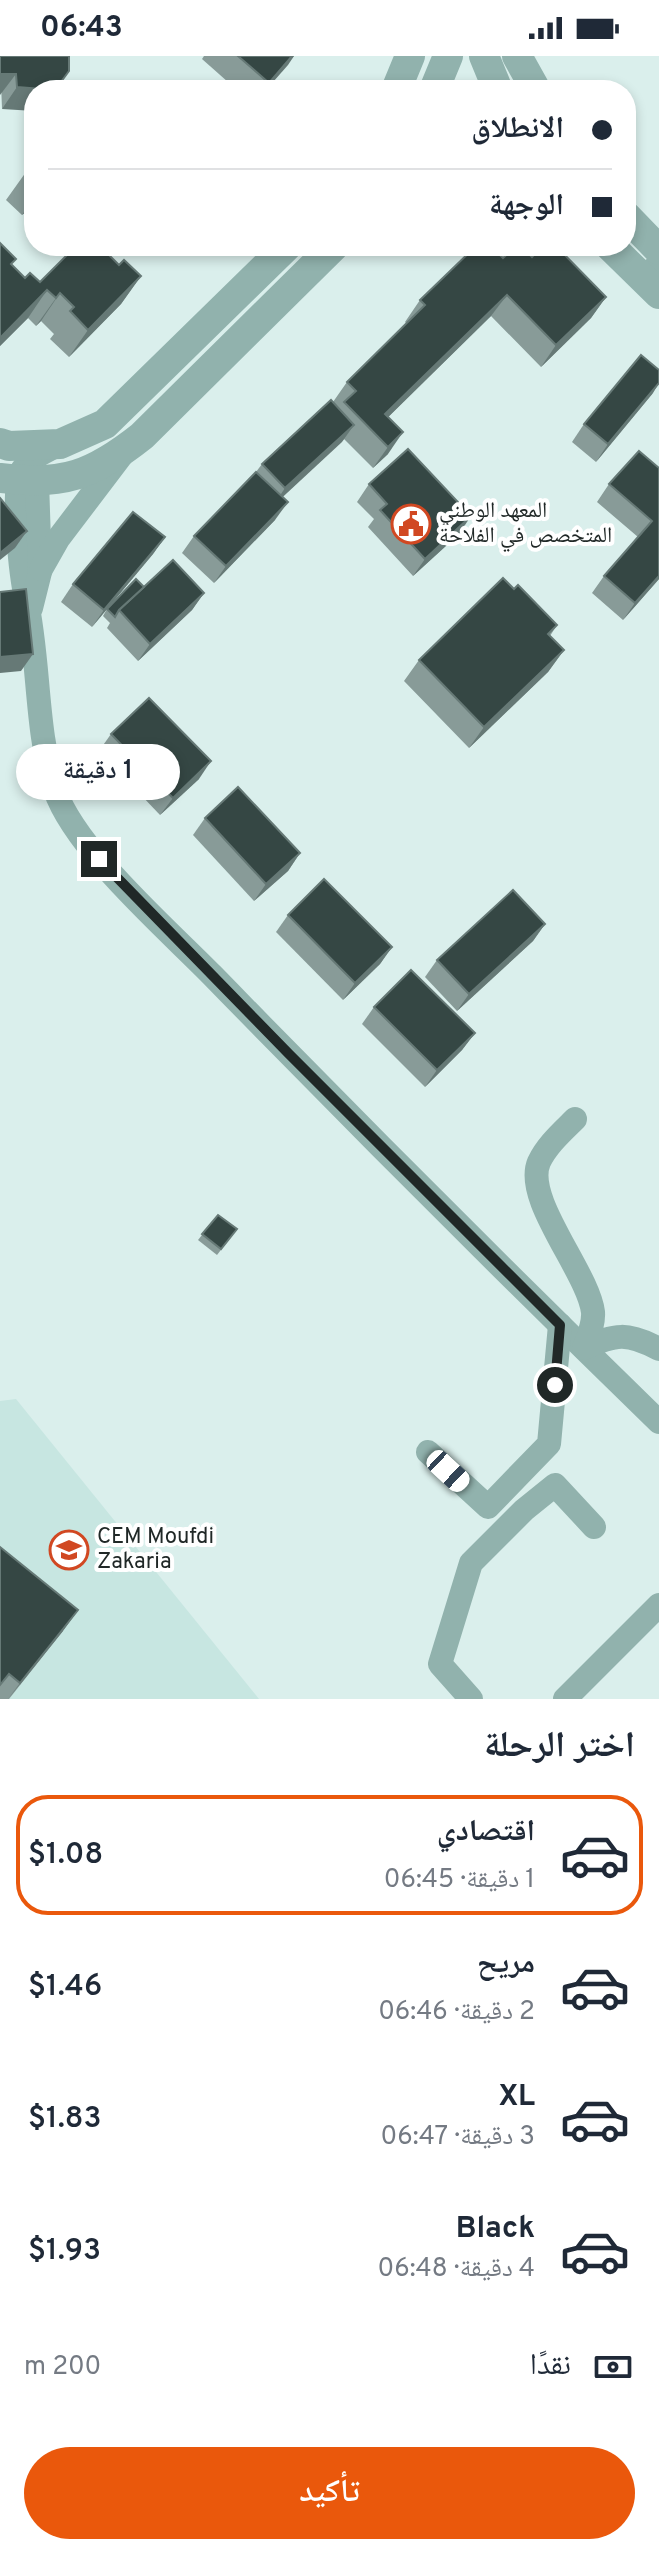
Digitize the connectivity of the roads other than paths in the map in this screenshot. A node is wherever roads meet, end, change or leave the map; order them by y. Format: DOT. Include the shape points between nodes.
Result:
graph roads {
  1 [pos="410,56"];
  2 [pos="448,56"];
  3 [pos="484,56"];
  4 [pos="517,56"];
  5 [pos="400,80"];
  6 [pos="438,80"];
  7 [pos="494,80"];
  8 [pos="530,80"];
  9 [pos="636,226"];
  10 [pos="659,250"];
  11 [pos="277,256"];
  12 [pos="324,256"];
  13 [pos="623,256"];
  14 [pos="653,278"];
  15 [pos="126,449"];
  16 [pos="16,465"];
  17 [pos="0,540"];
  18 [pos="31,575"];
  19 [pos="575,1119"];
  20 [pos="560,1325"];
  21 [pos="584,1348"];
  22 [pos="659,1349"];
  23 [pos="659,1422"];
  24 [pos="428,1452"];
  25 [pos="594,1527"];
  26 [pos="659,1605"];
  27 [pos="471,1699"];
  28 [pos="565,1699"];
  1 -- 5 [label="street"];
  2 -- 6 [label="street"];
  3 -- 7 [label="street"];
  4 -- 8 [label="street"];
  9 -- 10 [label="street"];
  11 -- 16 [label="street" via="105,424"];
  12 -- 15 [label="street"];
  13 -- 14 [label="street"];
  15 -- 16 [label="street" via="78,475"];
  15 -- 18 [label="street"];
  16 -- 18 [label="street"];
  17 -- 18 [label="street"];
  18 -- 20 [label="street" via="30,614 44,733 55,791 80,834 278,1043"];
  19 -- 21 [label="street" via="547,1148 535,1180 593,1313"];
  20 -- 21 [label="street"];
  20 -- 24 [label="street" via="549,1444 488,1507"];
  21 -- 22 [label="street" via="626,1336"];
  21 -- 23 [label="street"];
  25 -- 27 [label="street" via="555,1485 471,1563 440,1664"];
  26 -- 28 [label="street"];
}
